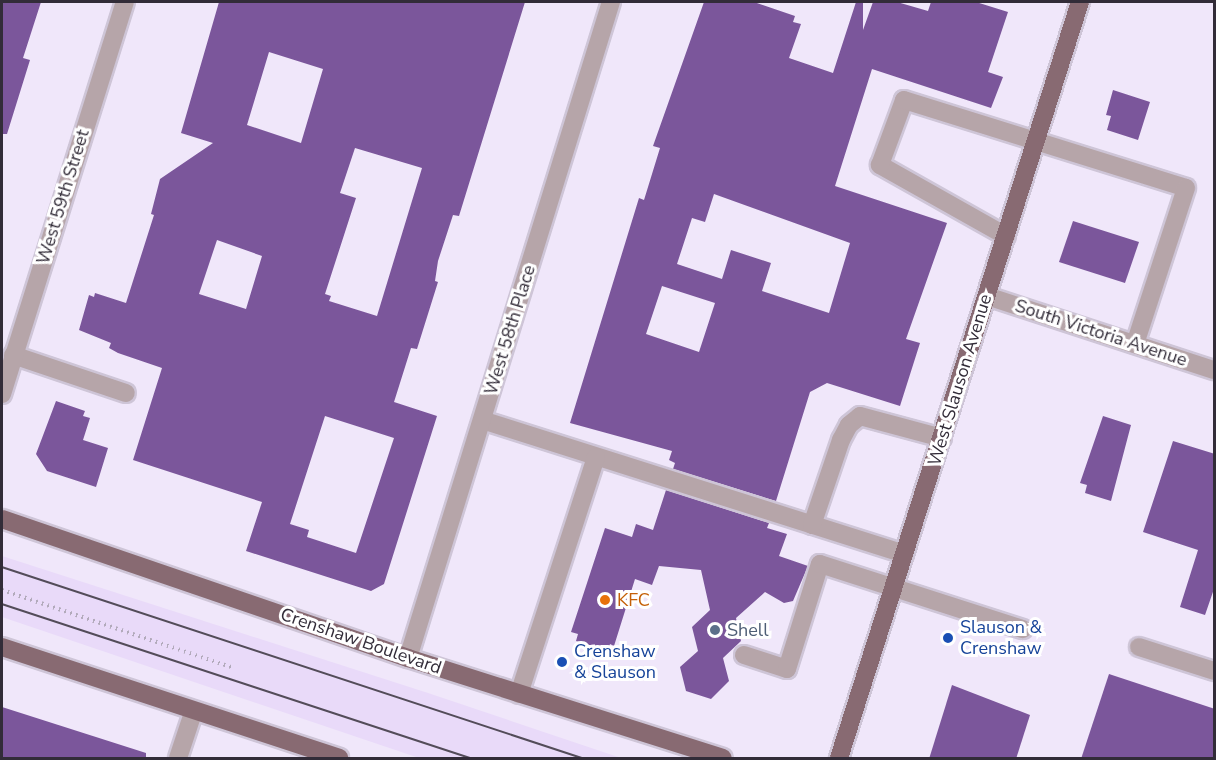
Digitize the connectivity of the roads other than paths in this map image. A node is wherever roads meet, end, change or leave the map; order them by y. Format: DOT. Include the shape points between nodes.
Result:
graph roads {
  1 [pos="125,2"];
  2 [pos="611,2"];
  3 [pos="1080,2"];
  4 [pos="1035,142"];
  5 [pos="1006,236"];
  6 [pos="987,296"];
  7 [pos="1135,344"];
  8 [pos="13,356"];
  9 [pos="1215,370"];
  10 [pos="126,393"];
  11 [pos="2,394"];
  12 [pos="482,420"];
  13 [pos="942,438"];
  14 [pos="596,457"];
  15 [pos="2,519"];
  16 [pos="812,525"];
  17 [pos="904,554"];
  18 [pos="894,586"];
  19 [pos="1023,629"];
  20 [pos="2,647"];
  21 [pos="1139,647"];
  22 [pos="744,655"];
  23 [pos="408,658"];
  24 [pos="1215,671"];
  25 [pos="519,694"];
  26 [pos="193,712"];
  27 [pos="178,759"];
  28 [pos="339,759"];
  29 [pos="723,759"];
  30 [pos="839,759"];
  1 -- 8 [label="street, West 59th Street"];
  2 -- 12 [label="street, West 58th Place"];
  3 -- 4 [label="main road, West Slauson Avenue"];
  4 -- 5 [label="main road, West Slauson Avenue"];
  4 -- 5 [label="street" via="904,100 880,165"];
  4 -- 7 [label="street" via="1186,188"];
  5 -- 6 [label="main road, West Slauson Avenue"];
  6 -- 7 [label="street, South Victoria Avenue"];
  6 -- 13 [label="main road, West Slauson Avenue"];
  7 -- 9 [label="street, South Victoria Avenue"];
  8 -- 10 [label="street"];
  8 -- 11 [label="street, West 59th Street"];
  12 -- 14 [label="street"];
  12 -- 23 [label="street, West 58th Place"];
  13 -- 16 [label="street" via="860,416 849,425 841,440"];
  13 -- 17 [label="main road, West Slauson Avenue"];
  14 -- 16 [label="street"];
  14 -- 25 [label="street"];
  15 -- 23 [label="main road, Crenshaw Boulevard"];
  16 -- 17 [label="street"];
  17 -- 18 [label="main road, West Slauson Avenue"];
  18 -- 19 [label="street"];
  18 -- 22 [label="street" via="820,564 787,669"];
  18 -- 30 [label="main road, West Slauson Avenue"];
  20 -- 26 [label="main road"];
  21 -- 24 [label="street"];
  23 -- 25 [label="main road, Crenshaw Boulevard"];
  25 -- 29 [label="main road, Crenshaw Boulevard"];
  26 -- 27 [label="street"];
  26 -- 28 [label="main road"];
}
